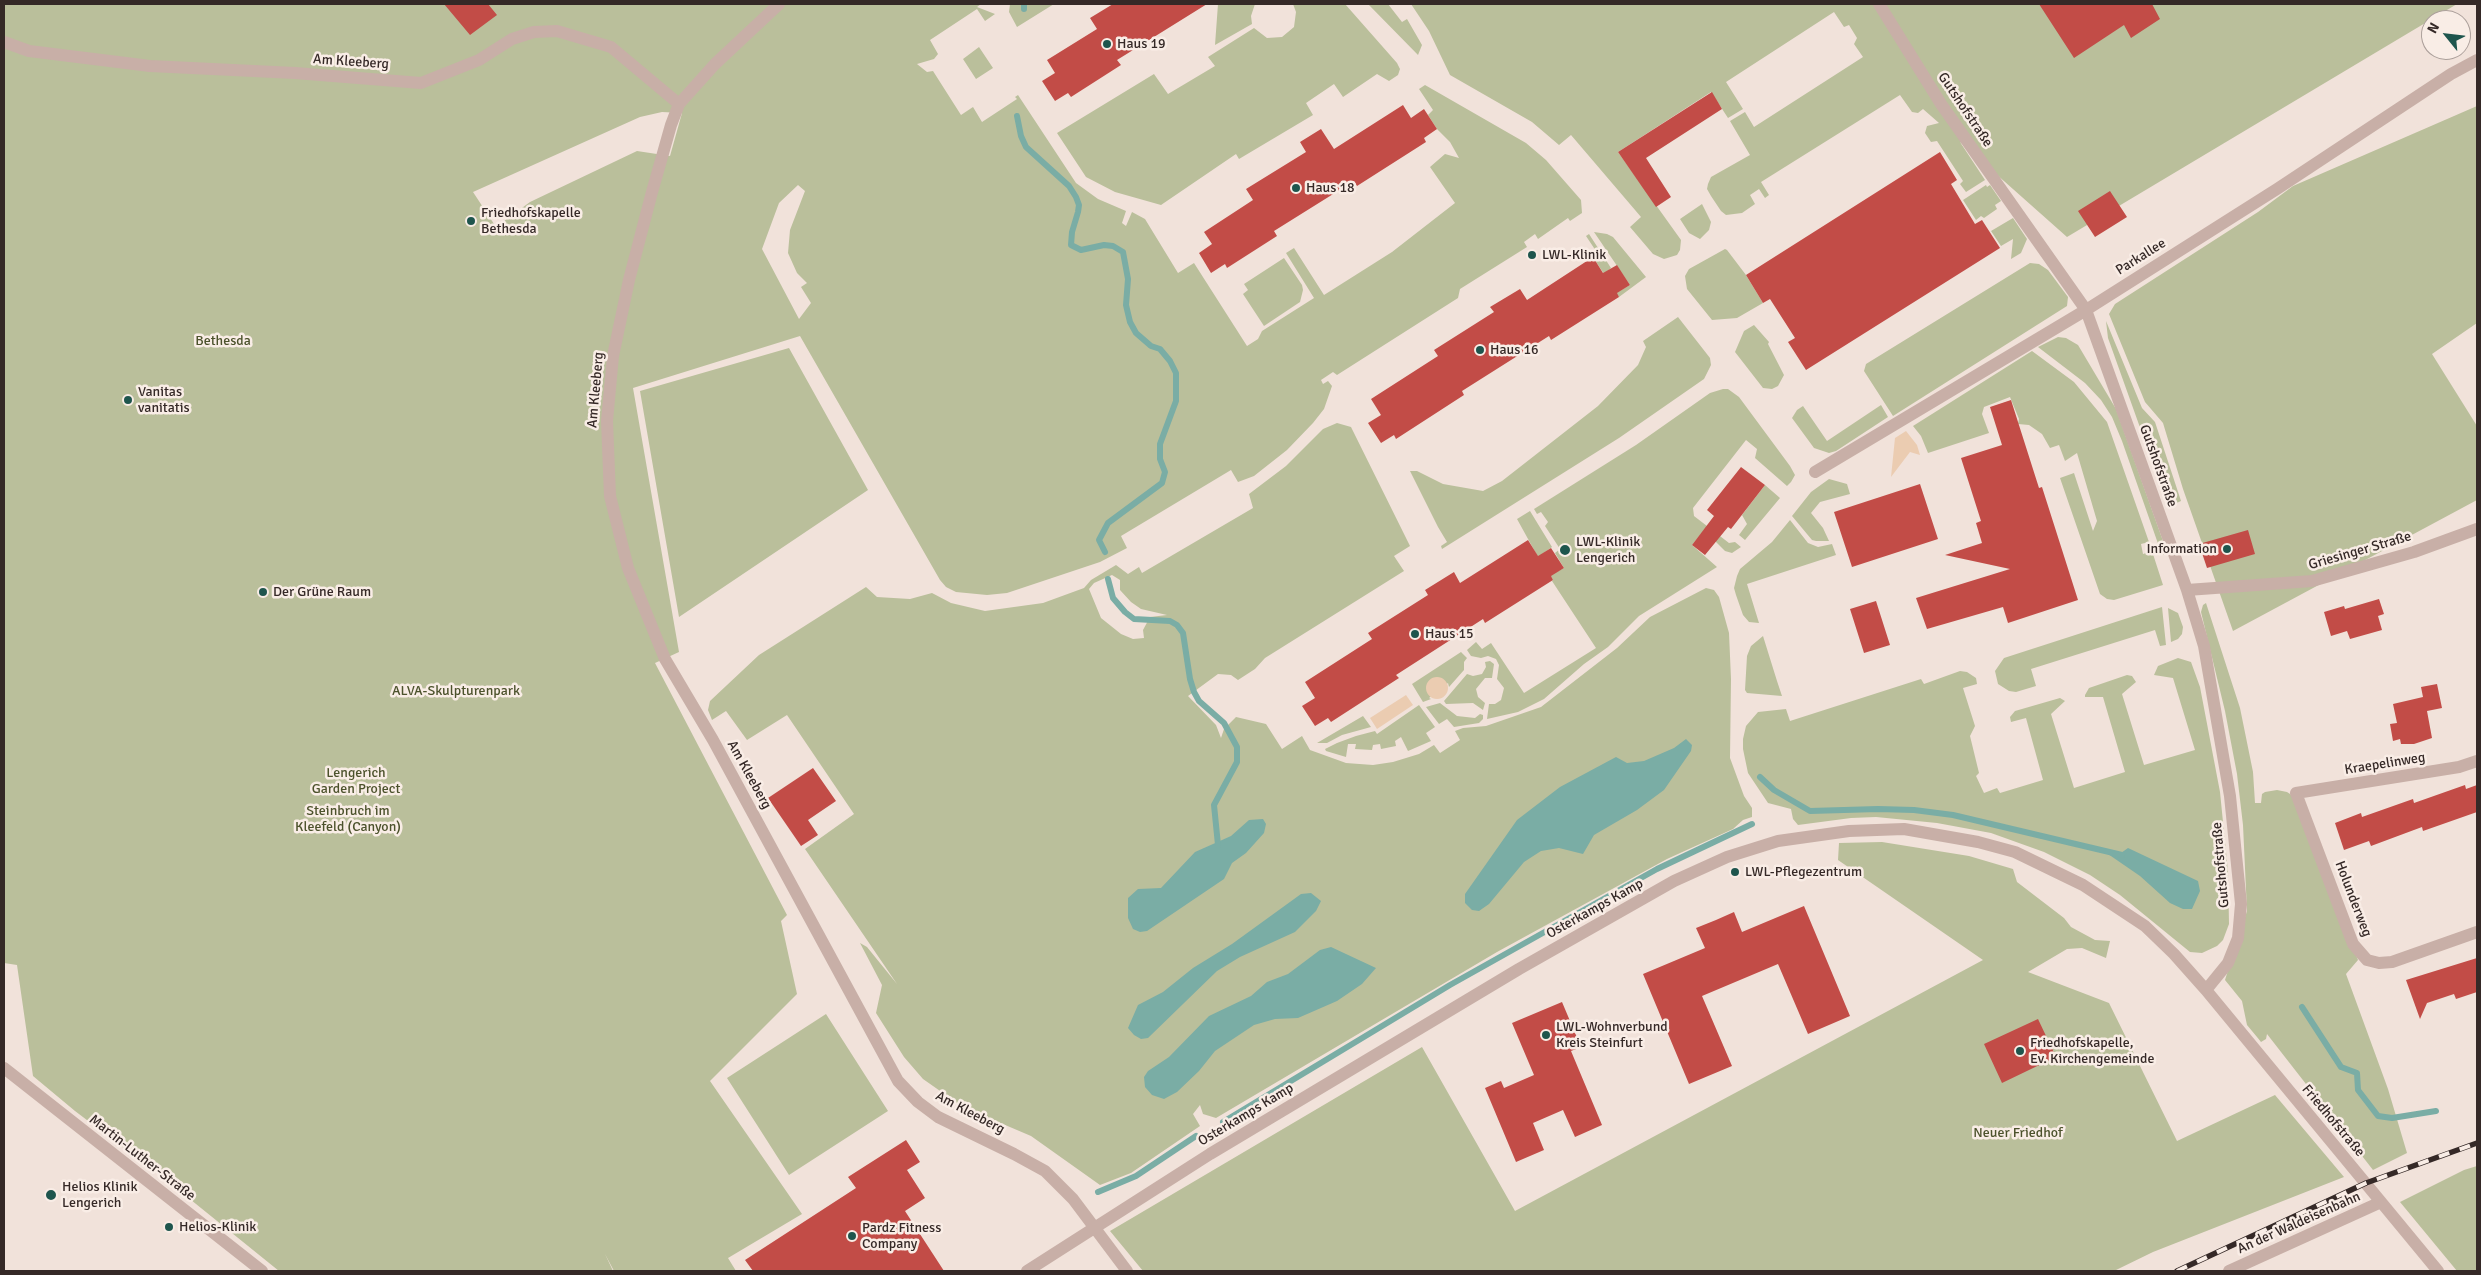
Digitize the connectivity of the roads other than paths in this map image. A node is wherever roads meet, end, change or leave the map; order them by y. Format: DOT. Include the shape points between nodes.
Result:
graph roads {
  1 [pos="779,4"];
  2 [pos="1879,4"];
  3 [pos="4,42"];
  4 [pos="2477,60"];
  5 [pos="679,104"];
  6 [pos="2086,310"];
  7 [pos="1815,472"];
  8 [pos="2477,529"];
  9 [pos="2186,590"];
  10 [pos="2477,761"];
  11 [pos="2296,793"];
  12 [pos="2477,932"];
  13 [pos="2206,990"];
  14 [pos="4,1068"];
  15 [pos="2381,1202"];
  16 [pos="1094,1228"];
  17 [pos="262,1271"];
  18 [pos="1027,1271"];
  19 [pos="1127,1271"];
  20 [pos="2229,1271"];
  21 [pos="2438,1271"];
  1 -- 5 [label="street" via="715,64"];
  2 -- 6 [label="street, Gutshofstraße" via="1942,104"];
  3 -- 5 [label="street, Am Kleeberg" via="29,52 150,66 420,82 479,60 512,39 534,32 557,31 611,47"];
  4 -- 6 [label="street, Parkallee"];
  5 -- 16 [label="street, Am Kleeberg" via="631,272 613,356 607,421 610,496 628,568 665,659 713,740 898,1081 938,1117 1045,1172 1073,1199"];
  6 -- 7 [label="street, Parkallee"];
  6 -- 9 [label="street, Gutshofstraße"];
  8 -- 9 [label="street, Griesinger Straße" via="2414,552 2312,581"];
  9 -- 13 [label="street, Gutshofstraße" via="2204,646 2230,796 2241,904 2238,938 2228,963"];
  10 -- 11 [label="street, Kraepelinweg" via="2459,767"];
  11 -- 12 [label="street, Holunderweg" via="2353,944 2367,960 2392,962"];
  13 -- 15 [label="street, Friedhofstraße"];
  13 -- 16 [label="street, Osterkamps Kamp" via="2145,926 2083,885 2015,852 1978,842 1904,830 1849,831 1778,841 1727,857 1674,881 1553,949 1210,1154"];
  14 -- 17 [label="street, Martin-Luther-Straße"];
  15 -- 20 [label="street, An der Waldeisenbahn"];
  15 -- 21 [label="street, Friedhofstraße"];
  16 -- 18 [label="street, Osterkamps Kamp"];
  16 -- 19 [label="street, Am Kleeberg"];
}
